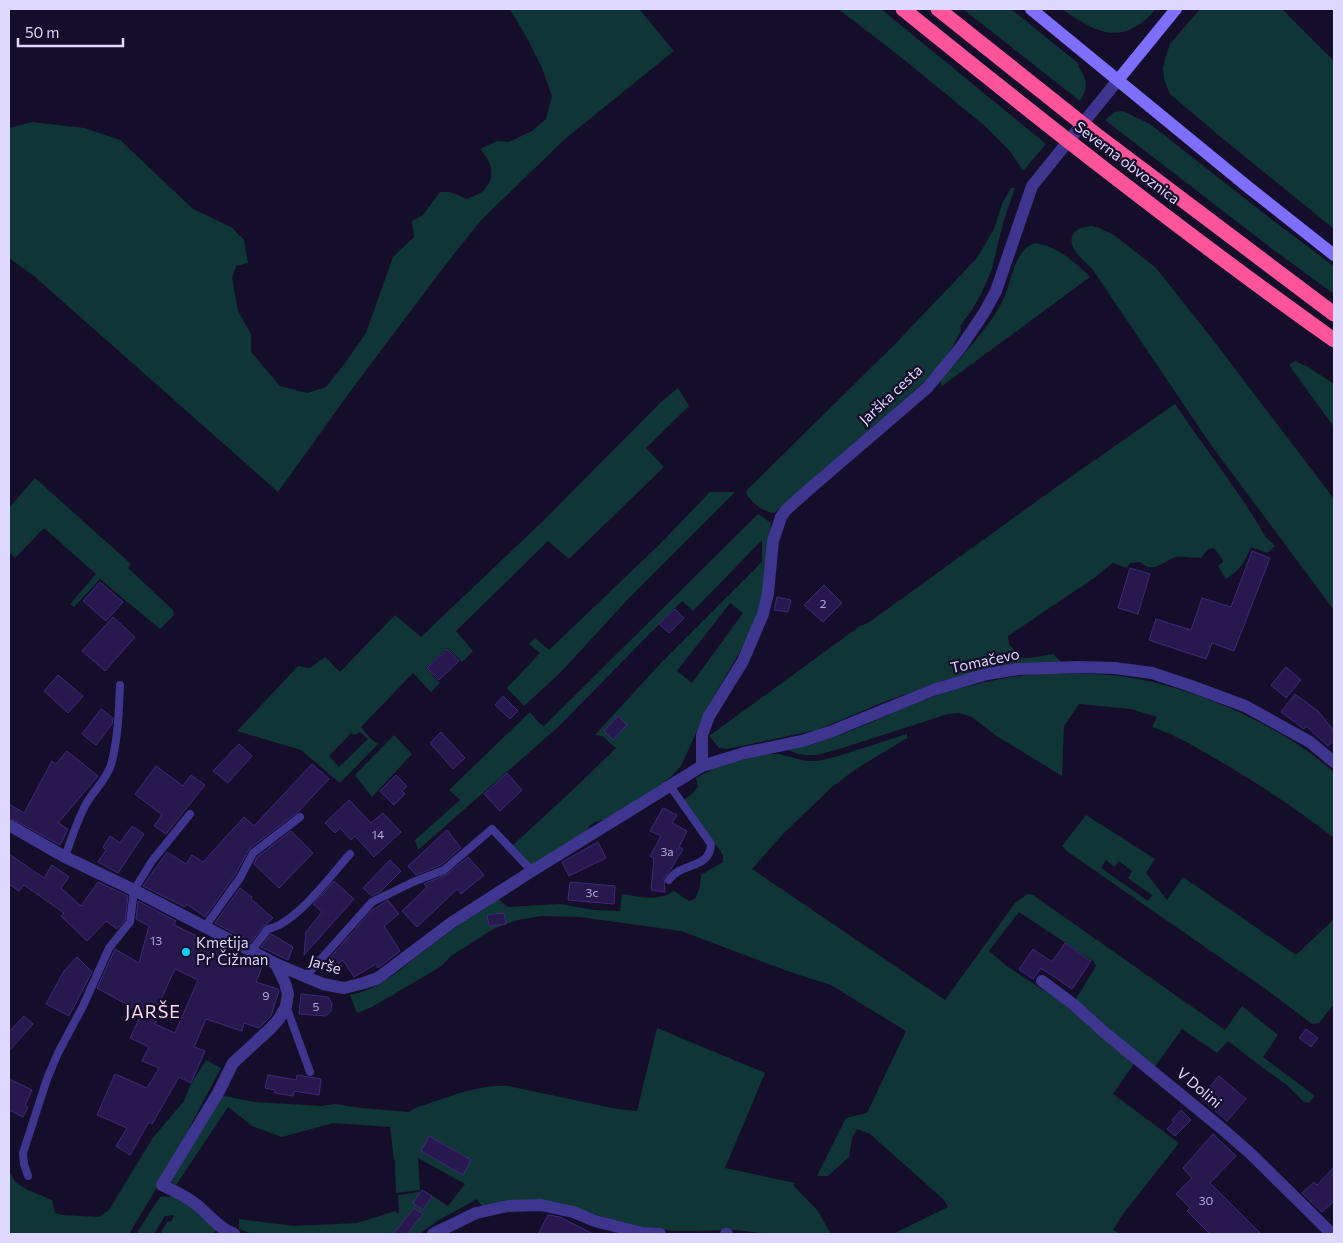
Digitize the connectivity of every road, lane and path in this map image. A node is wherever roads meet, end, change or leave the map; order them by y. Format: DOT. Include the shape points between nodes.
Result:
graph roads {
  1 [pos="903,9"];
  2 [pos="938,9"];
  3 [pos="1031,9"];
  4 [pos="1176,9"];
  5 [pos="1118,80"];
  6 [pos="1334,255"];
  7 [pos="1334,314"];
  8 [pos="1334,340"];
  9 [pos="120,685"];
  10 [pos="1334,762"];
  11 [pos="702,766"];
  12 [pos="670,786"];
  13 [pos="190,814"];
  14 [pos="300,817"];
  15 [pos="9,826"];
  16 [pos="350,854"];
  17 [pos="65,857"];
  18 [pos="532,871"];
  19 [pos="669,880"];
  20 [pos="134,890"];
  21 [pos="204,928"];
  22 [pos="251,951"];
  23 [pos="276,964"];
  24 [pos="305,977"];
  25 [pos="1042,981"];
  26 [pos="286,1006"];
  27 [pos="310,1072"];
  28 [pos="28,1176"];
  29 [pos="1328,1230"];
  30 [pos="234,1234"];
  31 [pos="433,1234"];
  32 [pos="660,1234"];
  1 -- 8 [label="highway, Severna obvoznica" via="1082,152"];
  2 -- 7 [label="highway, Severna obvoznica" via="1107,143"];
  3 -- 5 [label="street"];
  4 -- 5 [label="street, Jarška cesta"];
  5 -- 6 [label="street"];
  5 -- 11 [label="street, Jarška cesta" via="1035,180 996,292 961,347 927,388 781,517 773,541 763,614 742,660 709,716 702,735"];
  9 -- 17 [label="lane" via="119,719 110,765 75,826"];
  10 -- 11 [label="street, Tomačevo" via="1310,742 1244,706 1191,686 1152,673 1079,667 1019,668 987,674 934,690 830,732"];
  11 -- 12 [label="street, Tomačevo"];
  12 -- 18 [label="street, Jarše"];
  12 -- 19 [label="lane" via="711,844 711,851 704,861 679,871"];
  13 -- 20 [label="lane"];
  14 -- 21 [label="lane" via="253,853 240,878"];
  15 -- 17 [label="street, Jarše"];
  16 -- 22 [label="lane" via="310,900 289,920 268,928"];
  17 -- 20 [label="street, Jarše"];
  18 -- 24 [label="street, Jarše" via="451,923 378,978 344,988"];
  18 -- 24 [label="lane" via="492,829 444,870 372,902"];
  20 -- 21 [label="street, Jarše"];
  20 -- 28 [label="lane" via="130,922 109,948 47,1078 23,1154"];
  21 -- 22 [label="street, Jarše"];
  22 -- 23 [label="street, Jarše"];
  23 -- 24 [label="street, Jarše"];
  23 -- 26 [label="street" via="288,994"];
  25 -- 29 [label="street, V Dolini" via="1220,1127"];
  26 -- 27 [label="lane"];
  26 -- 30 [label="street" via="270,1029 233,1063 162,1185 196,1204 227,1232"];
  31 -- 32 [label="street" via="476,1213 508,1206 541,1205 642,1233"];
}
